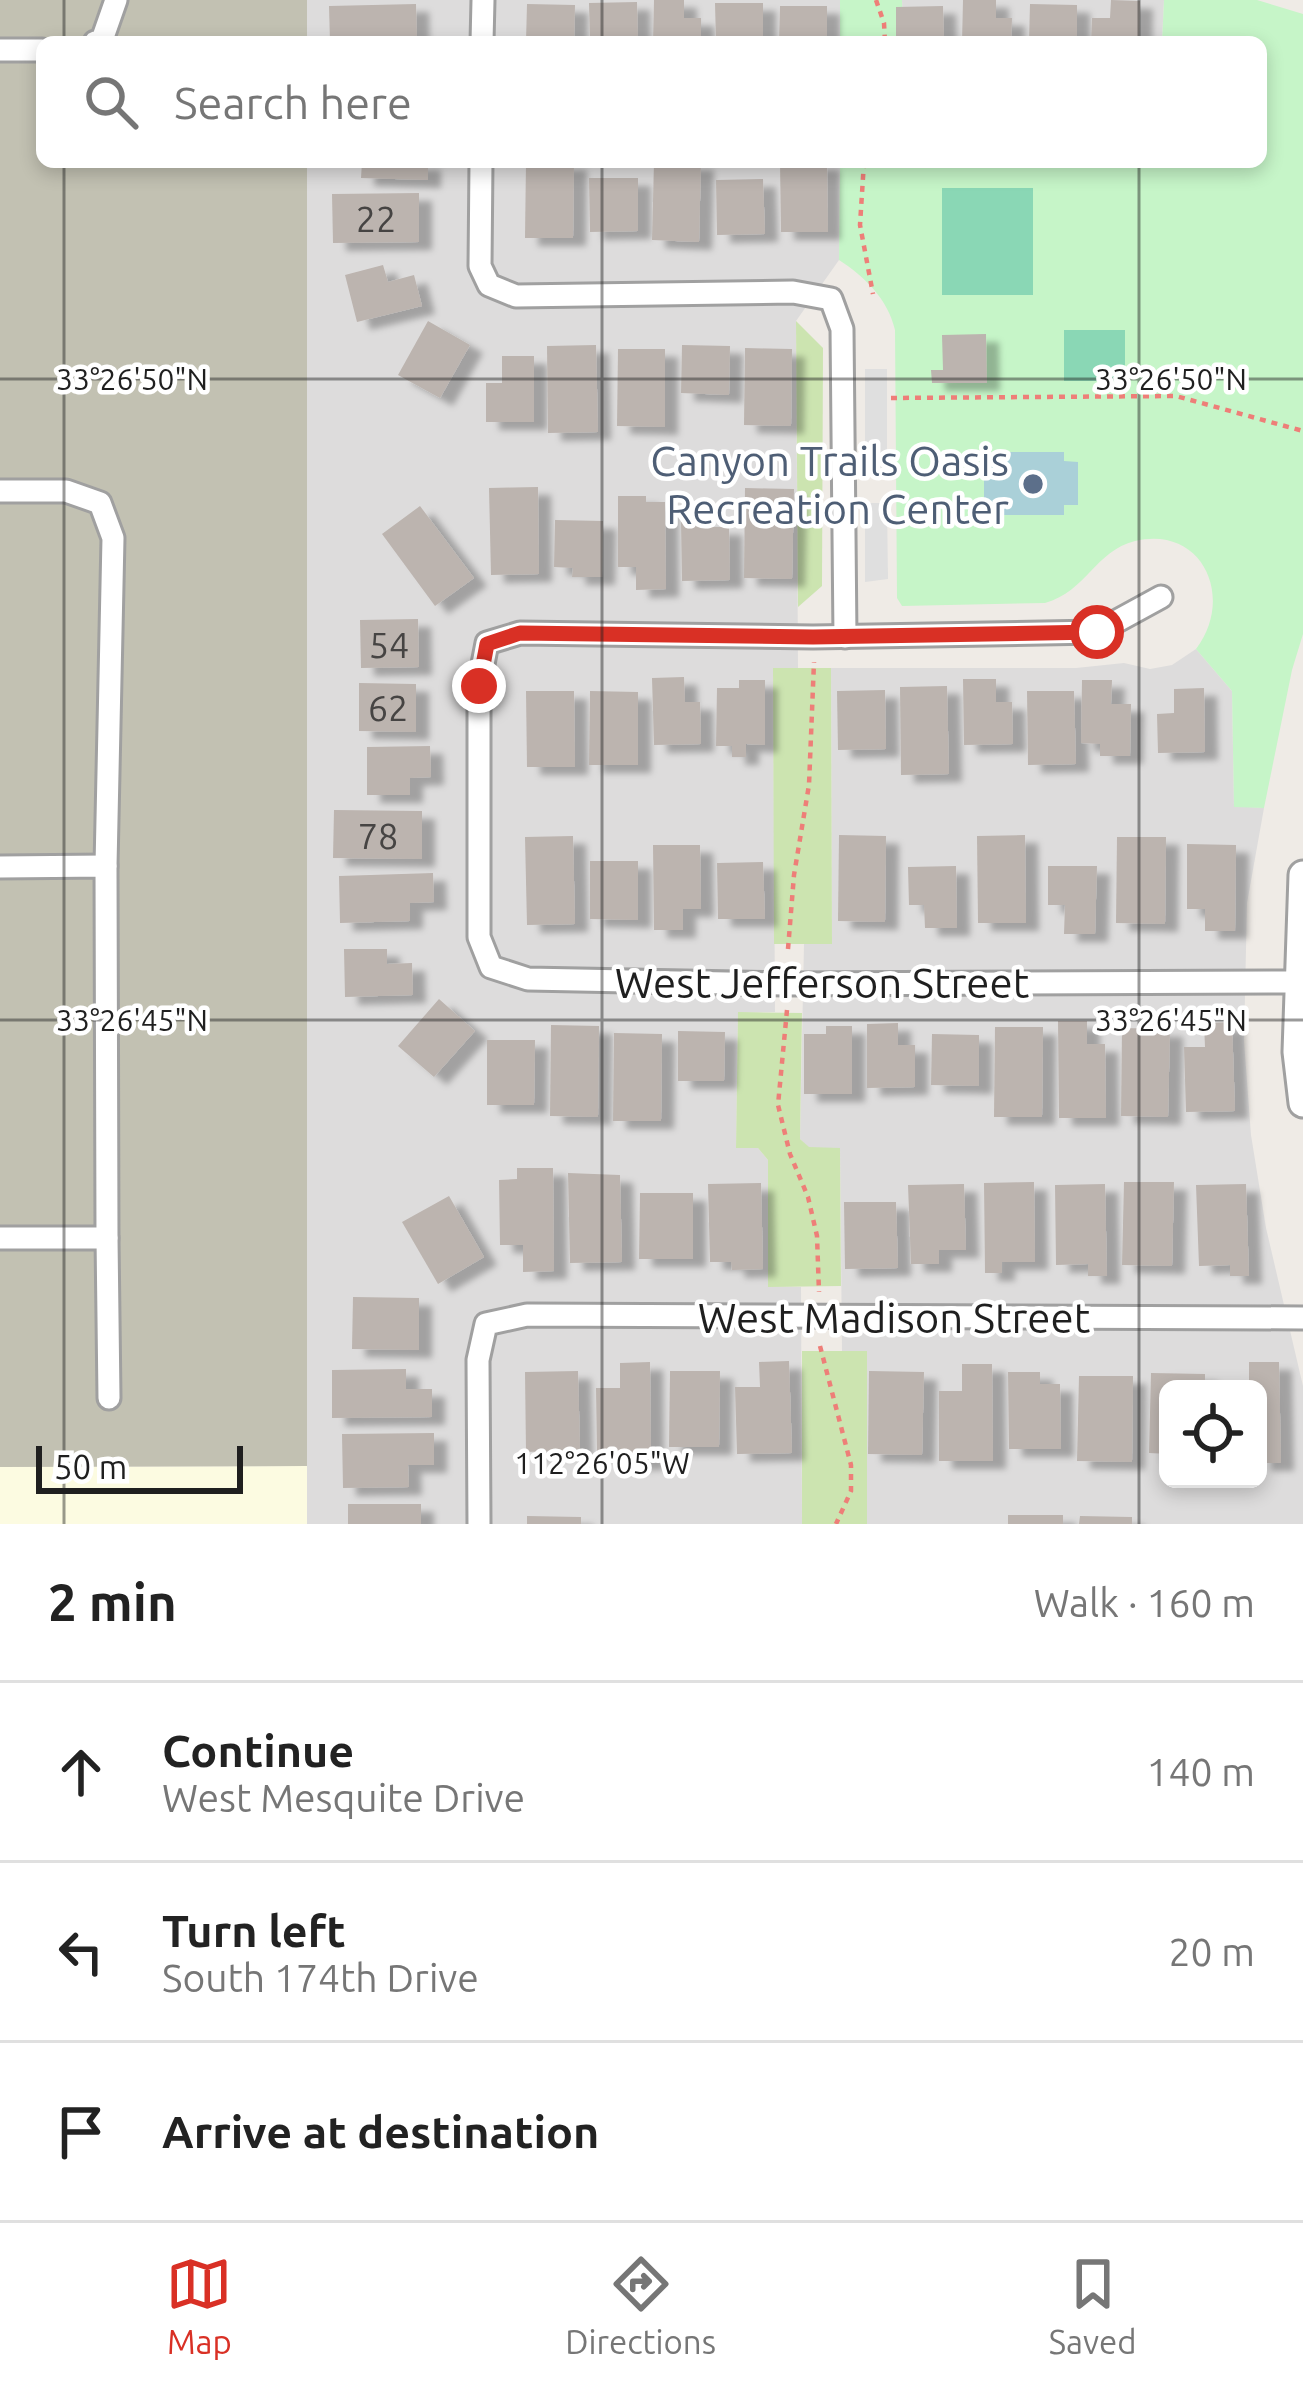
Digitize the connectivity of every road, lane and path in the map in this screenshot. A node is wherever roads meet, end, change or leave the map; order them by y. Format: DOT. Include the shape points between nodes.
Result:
graph roads {
  1 [pos="116,0"];
  2 [pos="483,0"];
  3 [pos="876,0"];
  4 [pos="103,36"];
  5 [pos="482,36"];
  6 [pos="885,36"];
  7 [pos="0,50"];
  8 [pos="36,50"];
  9 [pos="481,168"];
  10 [pos="864,168"];
  11 [pos="873,294"];
  12 [pos="892,398"];
  13 [pos="1303,431"];
  14 [pos="0,491"];
  15 [pos="1161,597"];
  16 [pos="844,637"];
  17 [pos="814,662"];
  18 [pos="106,866"];
  19 [pos="0,867"];
  20 [pos="1303,875"];
  21 [pos="788,949"];
  22 [pos="1298,982"];
  23 [pos="788,1004"];
  24 [pos="1303,1103"];
  25 [pos="0,1238"];
  26 [pos="107,1238"];
  27 [pos="819,1292"];
  28 [pos="1303,1318"];
  29 [pos="820,1346"];
  30 [pos="110,1398"];
  31 [pos="479,1524"];
  32 [pos="836,1524"];
  1 -- 4 [label="street"];
  2 -- 5 [label="street"];
  3 -- 6 [label="path"];
  7 -- 8 [label="street"];
  9 -- 16 [label="street" via="480,266 489,285 516,296 793,292 832,299 842,329"];
  10 -- 11 [label="path" via="860,225"];
  12 -- 13 [label="path" via="1176,396"];
  14 -- 18 [label="street" via="67,491 100,503 113,538"];
  15 -- 16 [label="street" via="1097,632"];
  16 -- 22 [label="street, West Jefferson Street" via="520,633 487,644 479,686 478,937 490,968 528,980"];
  17 -- 21 [label="path" via="809,785"];
  18 -- 19 [label="street"];
  18 -- 26 [label="street"];
  20 -- 22 [label="street"];
  22 -- 24 [label="street"];
  23 -- 27 [label="path" via="778,1105 817,1236"];
  25 -- 26 [label="street"];
  26 -- 30 [label="street"];
  28 -- 31 [label="street, West Madison Street" via="527,1315 486,1324 478,1360"];
  29 -- 32 [label="path" via="851,1465 851,1491"];
}
